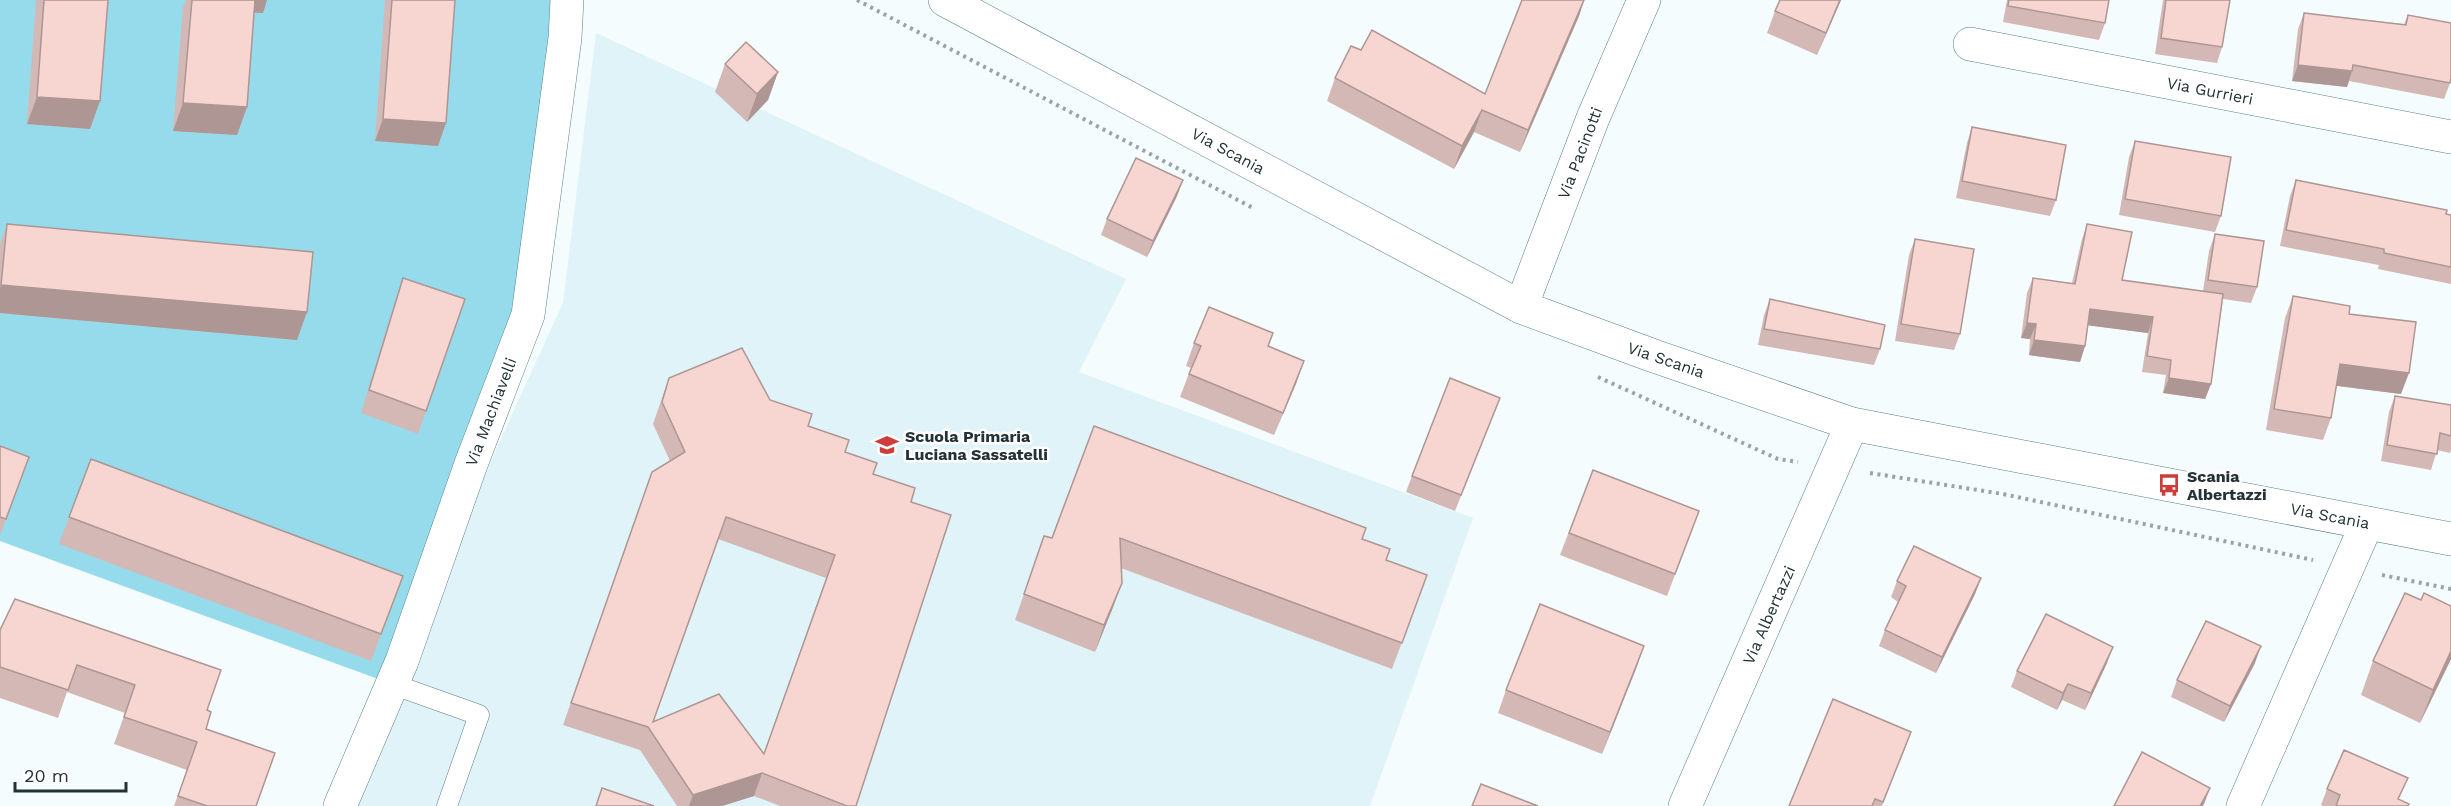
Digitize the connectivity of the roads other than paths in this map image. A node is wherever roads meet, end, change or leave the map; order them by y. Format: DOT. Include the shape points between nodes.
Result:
graph roads {
  1 [pos="567,0"];
  2 [pos="945,0"];
  3 [pos="1644,0"];
  4 [pos="1970,44"];
  5 [pos="2451,137"];
  6 [pos="1521,307"];
  7 [pos="1852,424"];
  8 [pos="2367,523"];
  9 [pos="2451,539"];
  10 [pos="392,684"];
  11 [pos="340,806"];
  12 [pos="447,806"];
  13 [pos="1685,806"];
  14 [pos="2243,806"];
  1 -- 10 [label="street, Via Machiavelli" via="528,315"];
  2 -- 6 [label="street, Via Scania"];
  3 -- 6 [label="street, Via Pacinotti" via="1593,118"];
  4 -- 5 [label="street, Via Gurrieri"];
  6 -- 7 [label="street, Via Scania"];
  7 -- 8 [label="street, Via Scania"];
  7 -- 13 [label="street, Via Albertazzi"];
  8 -- 9 [label="street, Via Scania"];
  8 -- 14 [label="street"];
  10 -- 11 [label="street, Via Machiavelli"];
  10 -- 12 [label="lane" via="479,715"];
}
